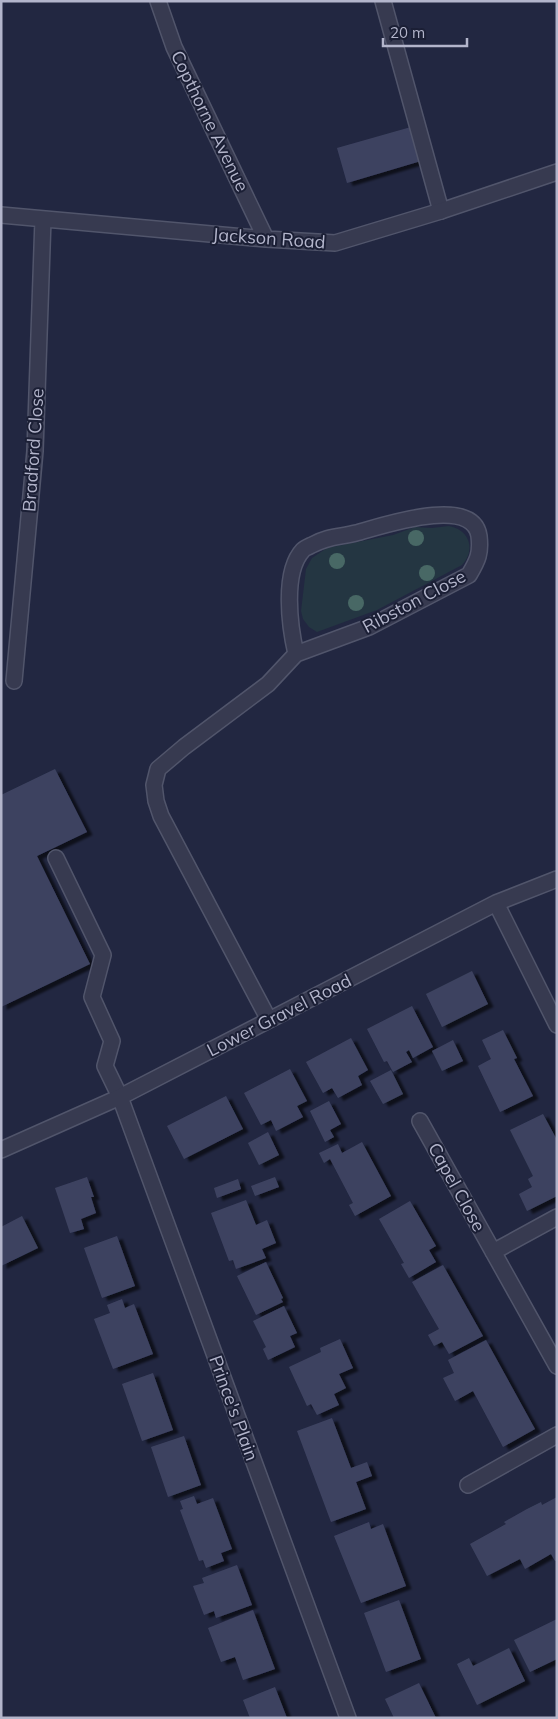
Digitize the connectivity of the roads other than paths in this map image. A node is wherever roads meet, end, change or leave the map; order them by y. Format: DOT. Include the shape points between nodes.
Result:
graph roads {
  1 [pos="158,1"];
  2 [pos="383,1"];
  3 [pos="557,172"];
  4 [pos="441,211"];
  5 [pos="1,215"];
  6 [pos="43,219"];
  7 [pos="266,239"];
  8 [pos="296,654"];
  9 [pos="14,681"];
  10 [pos="56,858"];
  11 [pos="557,879"];
  12 [pos="496,903"];
  13 [pos="269,1020"];
  14 [pos="557,1024"];
  15 [pos="120,1097"];
  16 [pos="420,1121"];
  17 [pos="1,1150"];
  18 [pos="557,1217"];
  19 [pos="493,1252"];
  20 [pos="557,1366"];
  21 [pos="557,1435"];
  22 [pos="468,1486"];
  23 [pos="348,1718"];
  1 -- 7 [label="street, Copthorne Avenue" via="174,47"];
  2 -- 4 [label="street"];
  3 -- 4 [label="street, Jackson Road"];
  4 -- 7 [label="street, Jackson Road" via="335,243"];
  5 -- 6 [label="street, Jackson Road"];
  6 -- 7 [label="street, Jackson Road"];
  6 -- 9 [label="street, Bradford Close" via="35,451"];
  8 -- 8 [label="street, Ribston Close" via="289,606 292,571 303,550 324,538 437,514 469,521 478,530 480,547 477,562 469,575 369,627"];
  8 -- 13 [label="street, Ribston Close" via="268,684 158,769 154,785 161,816"];
  10 -- 15 [label="street, Prince's Plain" via="103,955 92,997 112,1041 105,1066"];
  11 -- 12 [label="street, Lower Gravel Road"];
  12 -- 13 [label="street, Lower Gravel Road"];
  12 -- 14 [label="street"];
  13 -- 15 [label="street, Lower Gravel Road"];
  15 -- 17 [label="street, Lower Gravel Road"];
  15 -- 23 [label="street, Prince's Plain"];
  16 -- 19 [label="street, Capel Close"];
  18 -- 19 [label="street, Capel Close"];
  19 -- 20 [label="street, Capel Close"];
  21 -- 22 [label="street"];
}
